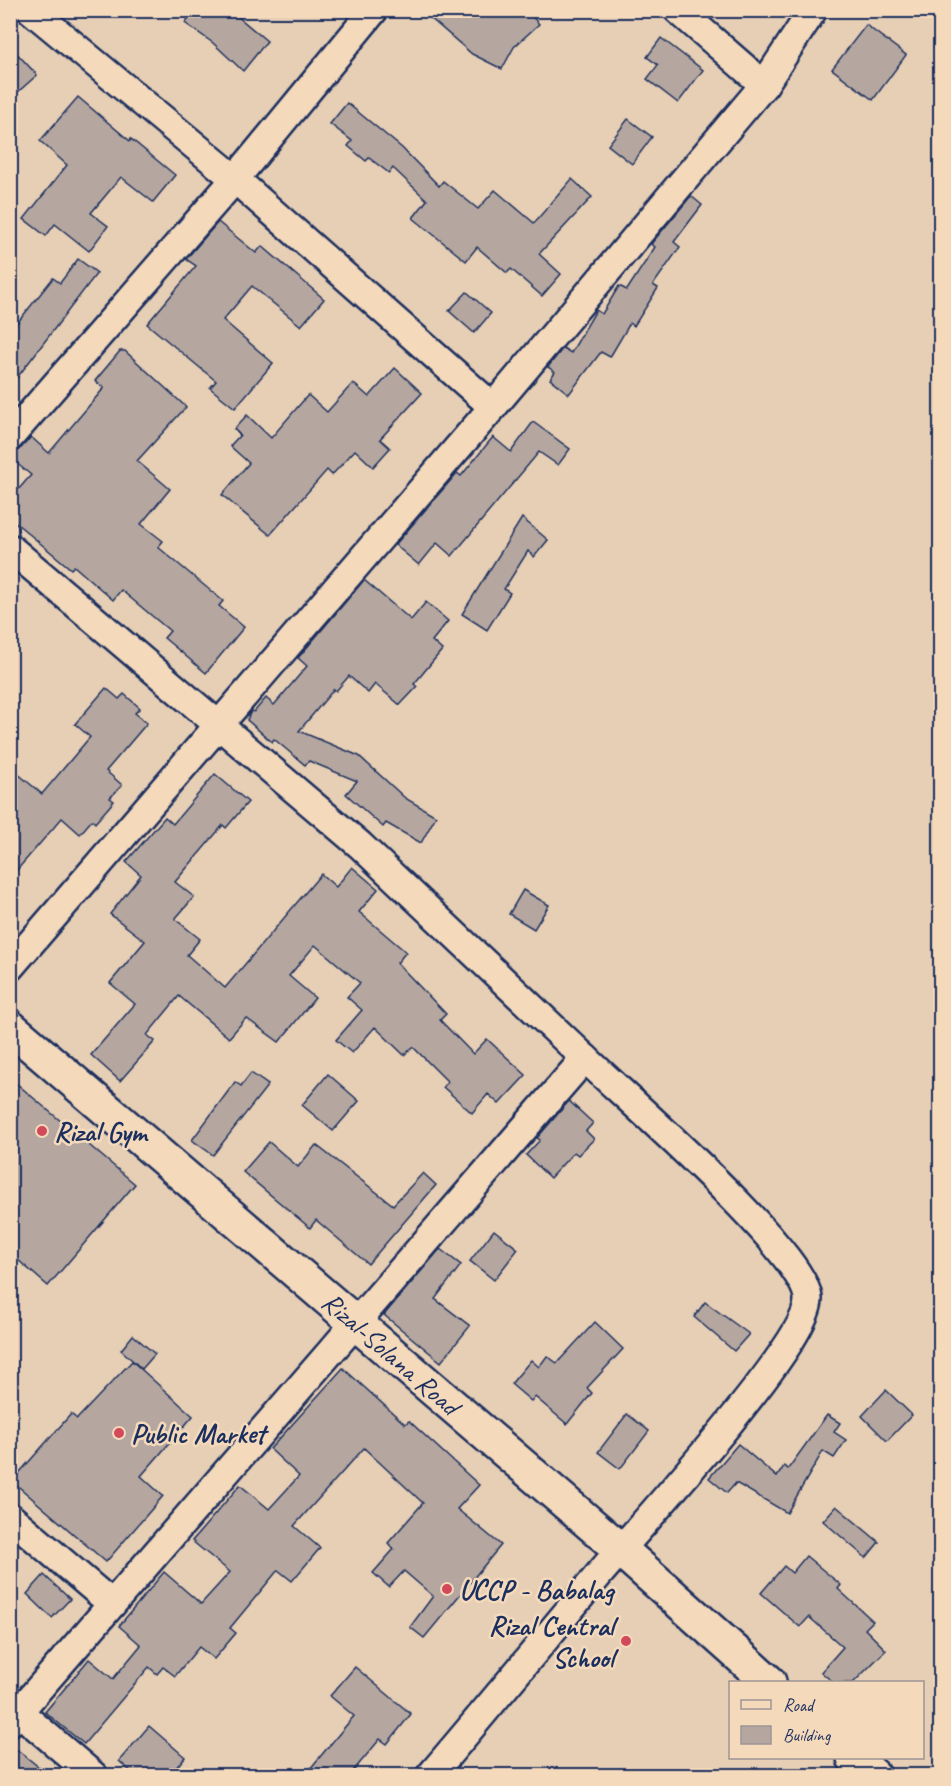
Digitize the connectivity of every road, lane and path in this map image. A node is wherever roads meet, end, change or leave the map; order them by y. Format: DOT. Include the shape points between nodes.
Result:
graph roads {
  1 [pos="31,10"];
  2 [pos="374,10"];
  3 [pos="678,10"];
  4 [pos="813,10"];
  5 [pos="764,85"];
  6 [pos="236,179"];
  7 [pos="493,407"];
  8 [pos="10,438"];
  9 [pos="10,548"];
  10 [pos="217,725"];
  11 [pos="10,967"];
  12 [pos="10,1027"];
  13 [pos="585,1058"];
  14 [pos="357,1324"];
  15 [pos="10,1518"];
  16 [pos="621,1550"];
  17 [pos="112,1604"];
  18 [pos="767,1681"];
  19 [pos="15,1717"];
  20 [pos="855,1759"];
  21 [pos="94,1776"];
  22 [pos="430,1776"];
  23 [pos="874,1776"];
  1 -- 6 [label="street"];
  2 -- 6 [label="street"];
  3 -- 5 [label="street"];
  4 -- 5 [label="street"];
  5 -- 7 [label="street"];
  6 -- 7 [label="street"];
  6 -- 8 [label="street"];
  7 -- 10 [label="street"];
  9 -- 10 [label="street"];
  10 -- 11 [label="street"];
  10 -- 13 [label="street" via="360,845"];
  12 -- 14 [label="main road, Rizal-Solana Road"];
  13 -- 14 [label="street"];
  13 -- 16 [label="street" via="750,1215 786,1256 808,1298 806,1314 768,1371"];
  14 -- 16 [label="main road, Rizal-Solana Road"];
  14 -- 17 [label="street"];
  15 -- 17 [label="street"];
  16 -- 18 [label="main road, Rizal-Solana Road"];
  16 -- 22 [label="street"];
  17 -- 19 [label="street"];
  19 -- 21 [label="street"];
  20 -- 23 [label="main road"];
}
